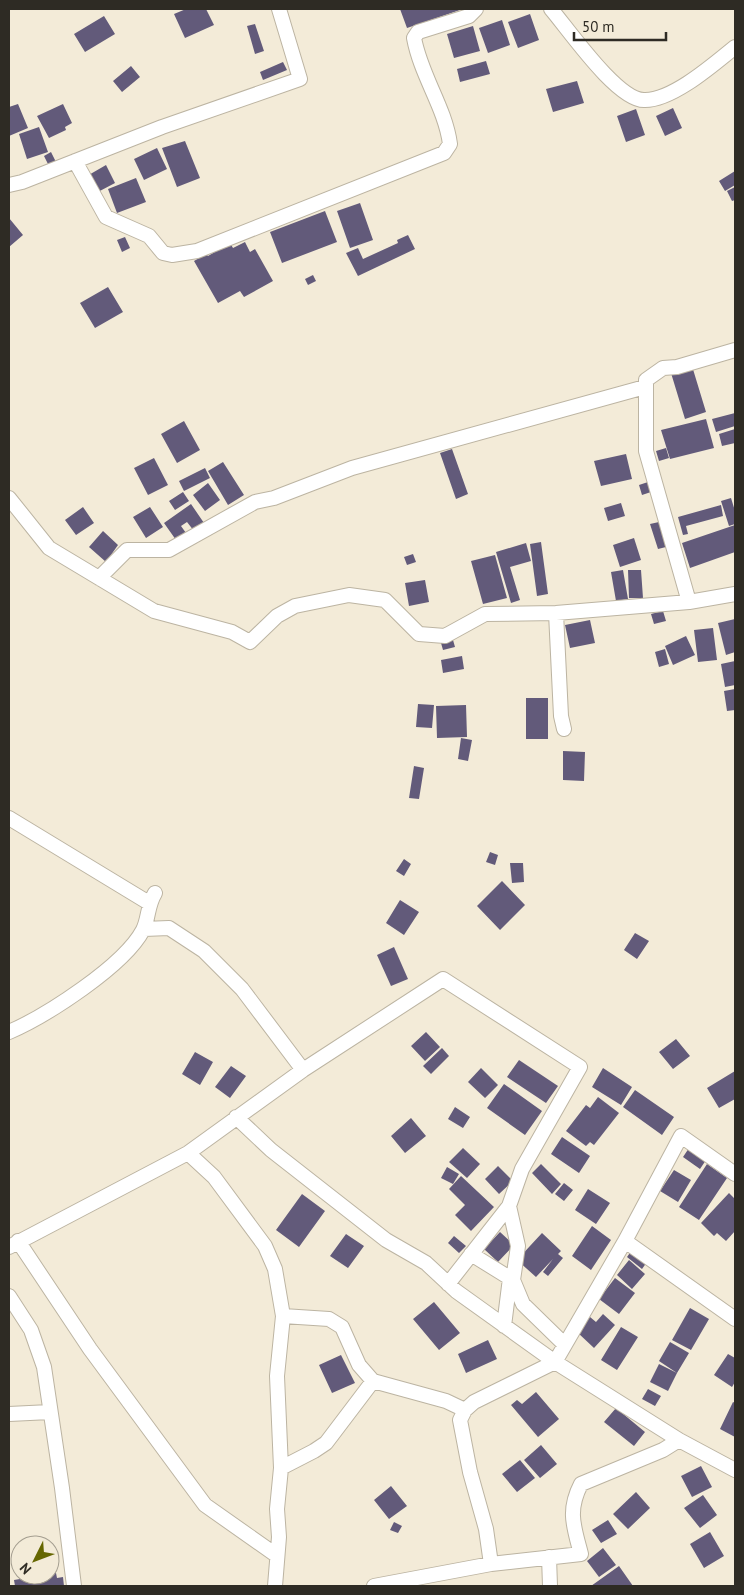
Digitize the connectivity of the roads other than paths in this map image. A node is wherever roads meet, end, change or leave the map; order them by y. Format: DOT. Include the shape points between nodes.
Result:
graph roads {
  1 [pos="279,9"];
  2 [pos="476,9"];
  3 [pos="551,9"];
  4 [pos="735,47"];
  5 [pos="75,161"];
  6 [pos="9,182"];
  7 [pos="735,350"];
  8 [pos="645,387"];
  9 [pos="9,498"];
  10 [pos="100,578"];
  11 [pos="735,594"];
  12 [pos="689,602"];
  13 [pos="556,613"];
  14 [pos="564,729"];
  15 [pos="9,818"];
  16 [pos="144,929"];
  17 [pos="9,1032"];
  18 [pos="303,1070"];
  19 [pos="236,1117"];
  20 [pos="188,1153"];
  21 [pos="735,1174"];
  22 [pos="509,1206"];
  23 [pos="625,1241"];
  24 [pos="13,1244"];
  25 [pos="471,1254"];
  26 [pos="512,1279"];
  27 [pos="448,1284"];
  28 [pos="9,1296"];
  29 [pos="283,1316"];
  30 [pos="735,1319"];
  31 [pos="504,1326"];
  32 [pos="564,1344"];
  33 [pos="555,1362"];
  34 [pos="373,1381"];
  35 [pos="465,1410"];
  36 [pos="50,1412"];
  37 [pos="9,1414"];
  38 [pos="679,1440"];
  39 [pos="281,1468"];
  40 [pos="735,1470"];
  41 [pos="276,1554"];
  42 [pos="549,1557"];
  43 [pos="491,1564"];
  44 [pos="74,1586"];
  45 [pos="275,1586"];
  46 [pos="374,1586"];
  47 [pos="550,1586"];
  1 -- 5 [label="street" via="300,79 171,123"];
  2 -- 5 [label="street" via="469,16 418,32 414,38 417,55 448,125 450,144 444,152 196,252 163,253 149,236 106,217"];
  3 -- 4 [label="street" via="612,82 632,98 645,100 661,96 684,85"];
  5 -- 6 [label="street" via="22,182"];
  7 -- 8 [label="street" via="664,368 646,380"];
  8 -- 10 [label="street" via="352,468 274,498 255,502 169,550 127,550"];
  8 -- 12 [label="street" via="646,451"];
  9 -- 10 [label="street" via="49,548"];
  10 -- 13 [label="street" via="154,611 232,632 250,642 277,616 295,606 349,595 385,600 419,634 445,636 485,614"];
  11 -- 12 [label="street"];
  12 -- 13 [label="street"];
  13 -- 14 [label="street"];
  15 -- 16 [label="street" via="152,898"];
  16 -- 17 [label="street" via="125,953 97,978"];
  16 -- 18 [label="street" via="169,928 204,951 242,989"];
  18 -- 19 [label="street"];
  18 -- 22 [label="street" via="443,979 580,1067 522,1169"];
  19 -- 20 [label="street"];
  19 -- 27 [label="street" via="270,1150 386,1240 426,1263"];
  20 -- 24 [label="street"];
  20 -- 29 [label="street" via="214,1177 265,1246 275,1269"];
  21 -- 23 [label="street" via="681,1136"];
  22 -- 25 [label="street"];
  22 -- 26 [label="street" via="518,1246"];
  23 -- 30 [label="street"];
  23 -- 32 [label="street"];
  24 -- 41 [label="street" via="205,1505"];
  25 -- 26 [label="street"];
  25 -- 27 [label="street"];
  26 -- 31 [label="street"];
  26 -- 32 [label="street" via="524,1304"];
  27 -- 31 [label="street"];
  28 -- 36 [label="street" via="31,1330 44,1367"];
  29 -- 34 [label="street" via="329,1319 342,1327 359,1365"];
  29 -- 39 [label="street" via="277,1376"];
  31 -- 33 [label="street"];
  32 -- 33 [label="street"];
  33 -- 35 [label="street" via="474,1402"];
  33 -- 38 [label="street"];
  34 -- 35 [label="street" via="446,1401"];
  34 -- 39 [label="street" via="326,1443"];
  35 -- 43 [label="street" via="460,1420 462,1435 486,1529"];
  36 -- 37 [label="street"];
  36 -- 44 [label="street"];
  38 -- 40 [label="street"];
  38 -- 42 [label="street" via="663,1450 581,1484 574,1498 571,1518 581,1554"];
  39 -- 41 [label="street"];
  41 -- 45 [label="street"];
  42 -- 43 [label="street"];
  42 -- 47 [label="street"];
  43 -- 46 [label="street"];
}
